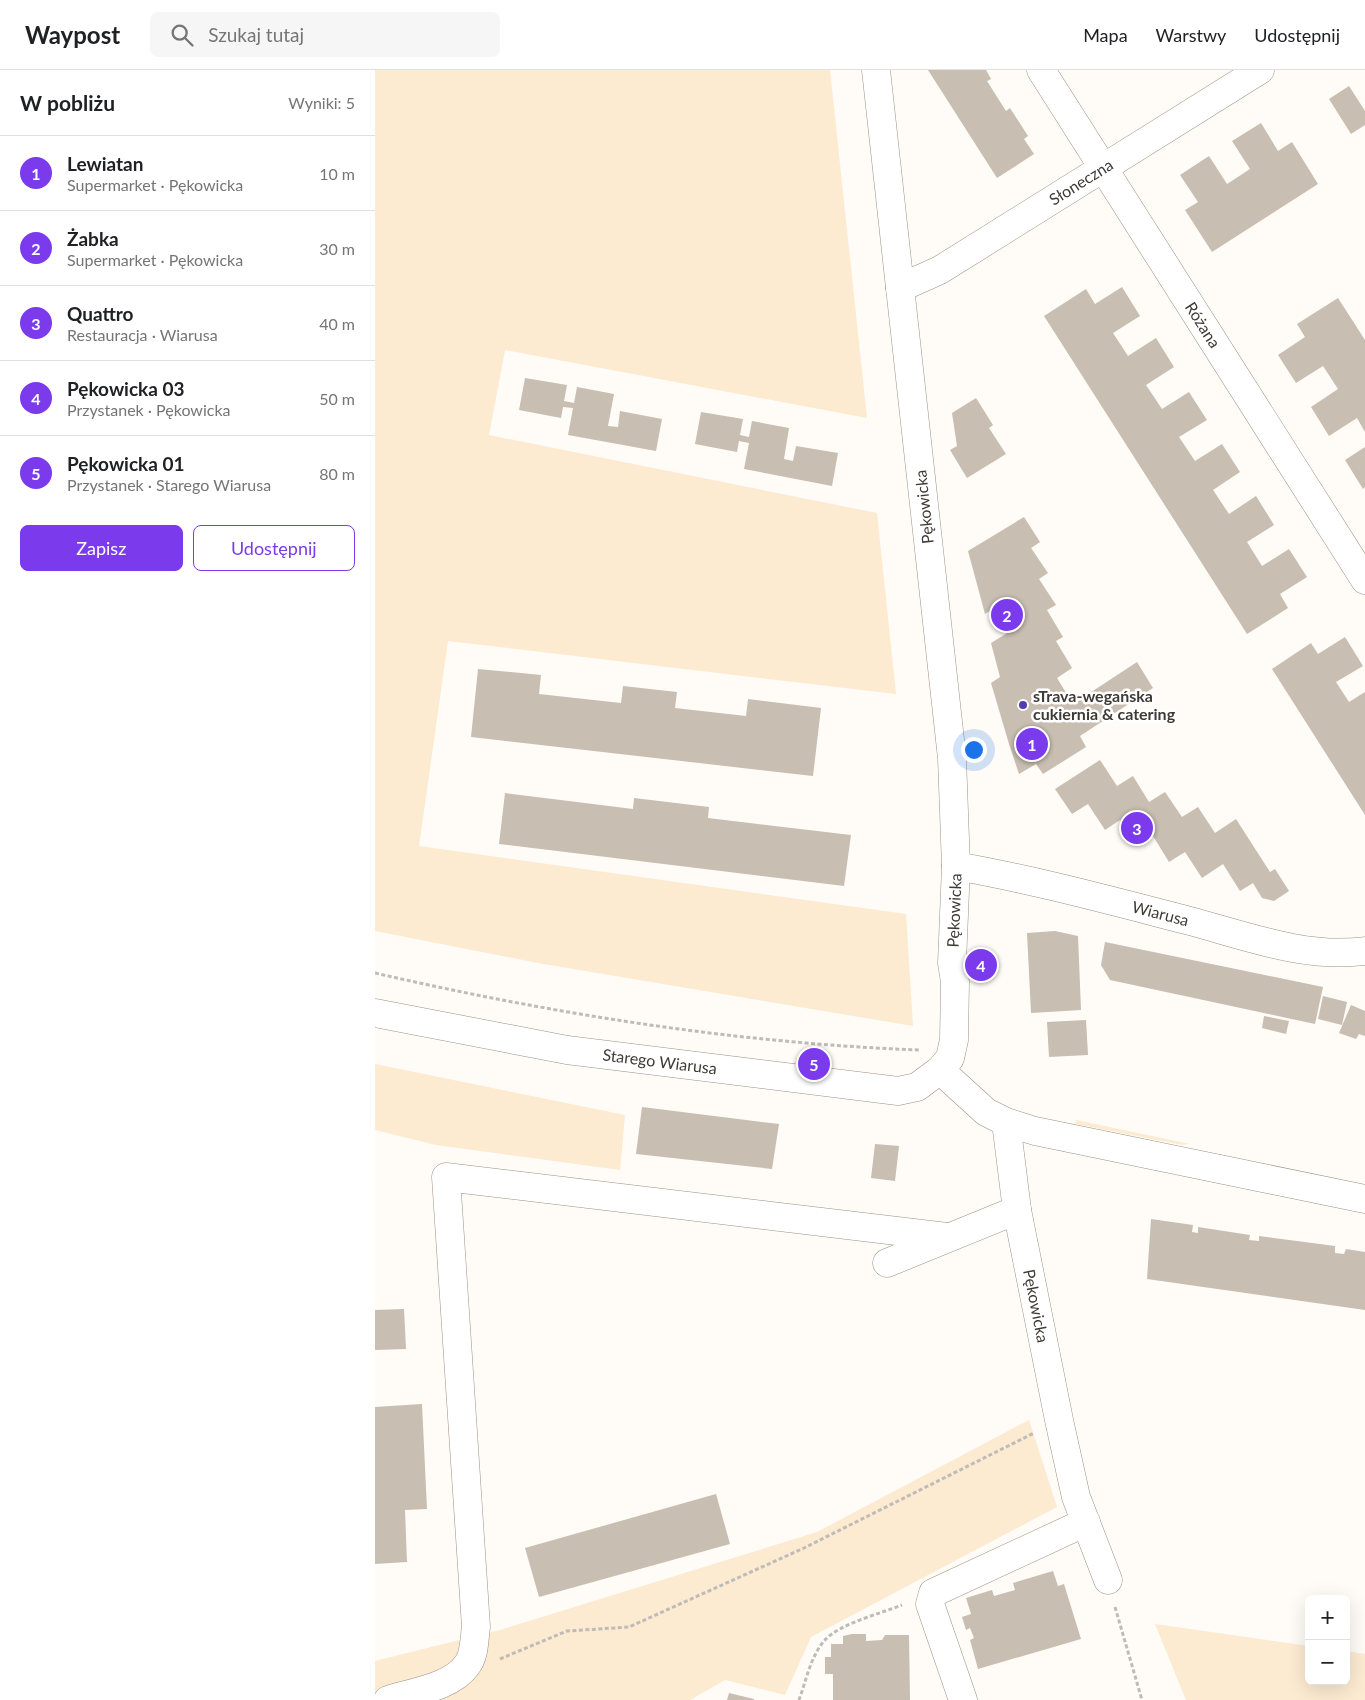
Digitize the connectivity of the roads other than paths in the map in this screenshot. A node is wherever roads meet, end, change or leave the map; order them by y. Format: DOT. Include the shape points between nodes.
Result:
graph roads {
  1 [pos="876,70"];
  2 [pos="1041,70"];
  3 [pos="1261,70"];
  4 [pos="1104,169"];
  5 [pos="900,288"];
  6 [pos="1365,580"];
  7 [pos="956,866"];
  8 [pos="1365,951"];
  9 [pos="375,1013"];
  10 [pos="940,1070"];
  11 [pos="1006,1122"];
  12 [pos="1365,1199"];
  13 [pos="1017,1210"];
  14 [pos="947,1237"];
  15 [pos="887,1263"];
  16 [pos="1086,1522"];
  17 [pos="1108,1580"];
  18 [pos="389,1700"];
  19 [pos="963,1700"];
  1 -- 5 [label="street, Pękowicka"];
  2 -- 4 [label="street, Różana"];
  3 -- 4 [label="street, Słoneczna"];
  4 -- 5 [label="street, Słoneczna" via="940,270"];
  4 -- 6 [label="street, Różana"];
  5 -- 7 [label="street, Pękowicka" via="949,730"];
  7 -- 8 [label="street, Wiarusa" via="1036,881 1293,948 1337,953"];
  7 -- 10 [label="street, Pękowicka" via="952,963 955,982 954,1040 950,1058"];
  9 -- 10 [label="street, Starego Wiarusa" via="567,1050 898,1091 917,1087"];
  10 -- 11 [label="street" via="986,1112"];
  11 -- 12 [label="street" via="1035,1131"];
  11 -- 13 [label="street, Pękowicka"];
  13 -- 14 [label="street"];
  13 -- 16 [label="street, Pękowicka" via="1076,1497"];
  14 -- 15 [label="street"];
  14 -- 18 [label="street" via="446,1178 475,1627 473,1652 467,1665 450,1680"];
  16 -- 17 [label="street, Pękowicka"];
  16 -- 19 [label="street" via="933,1593 930,1604"];
}
